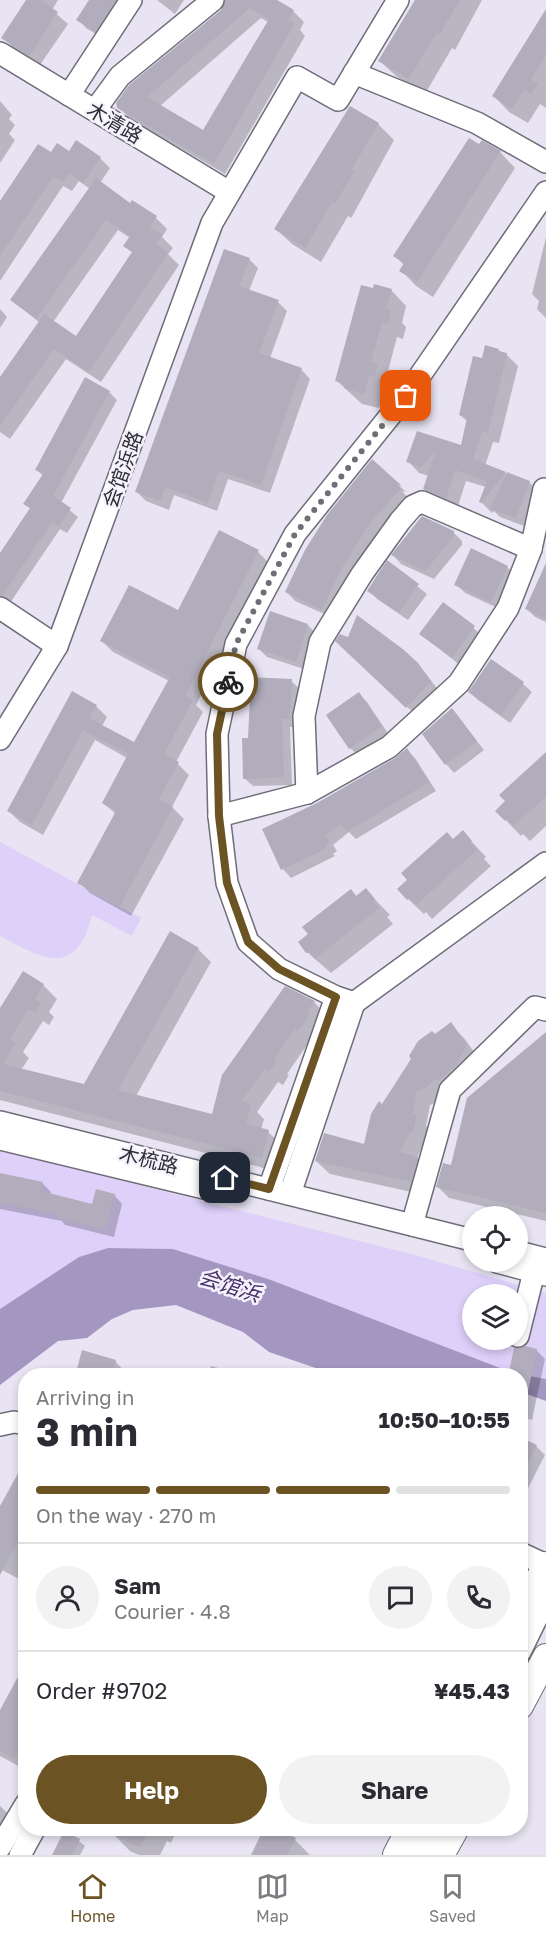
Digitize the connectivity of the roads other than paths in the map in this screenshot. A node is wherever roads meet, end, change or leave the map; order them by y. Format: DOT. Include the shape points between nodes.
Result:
graph roads {
  1 [pos="131,0"];
  2 [pos="213,0"];
  3 [pos="398,0"];
  4 [pos="0,53"];
  5 [pos="354,73"];
  6 [pos="69,95"];
  7 [pos="94,110"];
  8 [pos="546,162"];
  9 [pos="229,192"];
  10 [pos="546,192"];
  11 [pos="544,489"];
  12 [pos="531,549"];
  13 [pos="0,608"];
  14 [pos="57,646"];
  15 [pos="0,740"];
  16 [pos="307,793"];
  17 [pos="219,816"];
  18 [pos="546,863"];
  19 [pos="345,1000"];
  20 [pos="546,1010"];
  21 [pos="0,1122"];
  22 [pos="0,1138"];
  23 [pos="269,1189"];
  24 [pos="290,1194"];
  25 [pos="412,1225"];
  26 [pos="462,1238"];
  27 [pos="462,1253"];
  28 [pos="528,1259"];
  29 [pos="542,1269"];
  30 [pos="528,1308"];
  31 [pos="18,1423"];
  32 [pos="0,1425"];
  33 [pos="528,1557"];
  34 [pos="546,1565"];
  35 [pos="546,1599"];
  36 [pos="528,1600"];
  37 [pos="546,1619"];
  38 [pos="528,1636"];
  39 [pos="528,1656"];
  40 [pos="546,1657"];
  41 [pos="528,1691"];
  42 [pos="18,1817"];
  43 [pos="31,1836"];
  44 [pos="407,1836"];
  45 [pos="430,1836"];
  46 [pos="440,1836"];
  47 [pos="452,1836"];
  48 [pos="0,1848"];
  49 [pos="20,1855"];
  50 [pos="396,1855"];
  51 [pos="419,1855"];
  52 [pos="429,1855"];
  53 [pos="441,1855"];
  1 -- 6 [label="street"];
  2 -- 7 [label="street" via="120,76"];
  3 -- 5 [label="street"];
  4 -- 6 [label="street, 木清路"];
  5 -- 8 [label="street" via="477,123"];
  5 -- 9 [label="street, 会馆浜路" via="338,100 297,77"];
  6 -- 7 [label="street, 木清路"];
  7 -- 9 [label="street, 木清路"];
  9 -- 14 [label="street, 会馆浜路" via="212,223"];
  10 -- 17 [label="street" via="406,396 295,534 241,634 217,734"];
  11 -- 12 [label="street"];
  12 -- 16 [label="street" via="507,608 459,683 389,747"];
  12 -- 16 [label="street" via="422,502 399,520 320,642 303,716"];
  13 -- 14 [label="street"];
  14 -- 15 [label="street, 会馆浜路"];
  16 -- 17 [label="street"];
  17 -- 19 [label="street" via="227,883 248,942 279,969"];
  18 -- 19 [label="street"];
  19 -- 23 [label="street"];
  19 -- 24 [label="street"];
  20 -- 25 [label="street" via="534,1007 450,1090"];
  21 -- 23 [label="street, 木梳路"];
  22 -- 27 [label="street, 木梳路"];
  23 -- 24 [label="street, 木梳路"];
  24 -- 25 [label="street, 木梳路"];
  25 -- 26 [label="street, 木梳路"];
  28 -- 29 [label="street"];
  29 -- 30 [label="street"];
  31 -- 32 [label="street"];
  33 -- 34 [label="street"];
  34 -- 36 [label="main road"];
  35 -- 38 [label="street"];
  37 -- 39 [label="street"];
  40 -- 41 [label="main road"];
  42 -- 48 [label="street"];
  43 -- 49 [label="street"];
  44 -- 50 [label="main road"];
  45 -- 51 [label="street"];
  46 -- 52 [label="street"];
  47 -- 53 [label="main road"];
}
